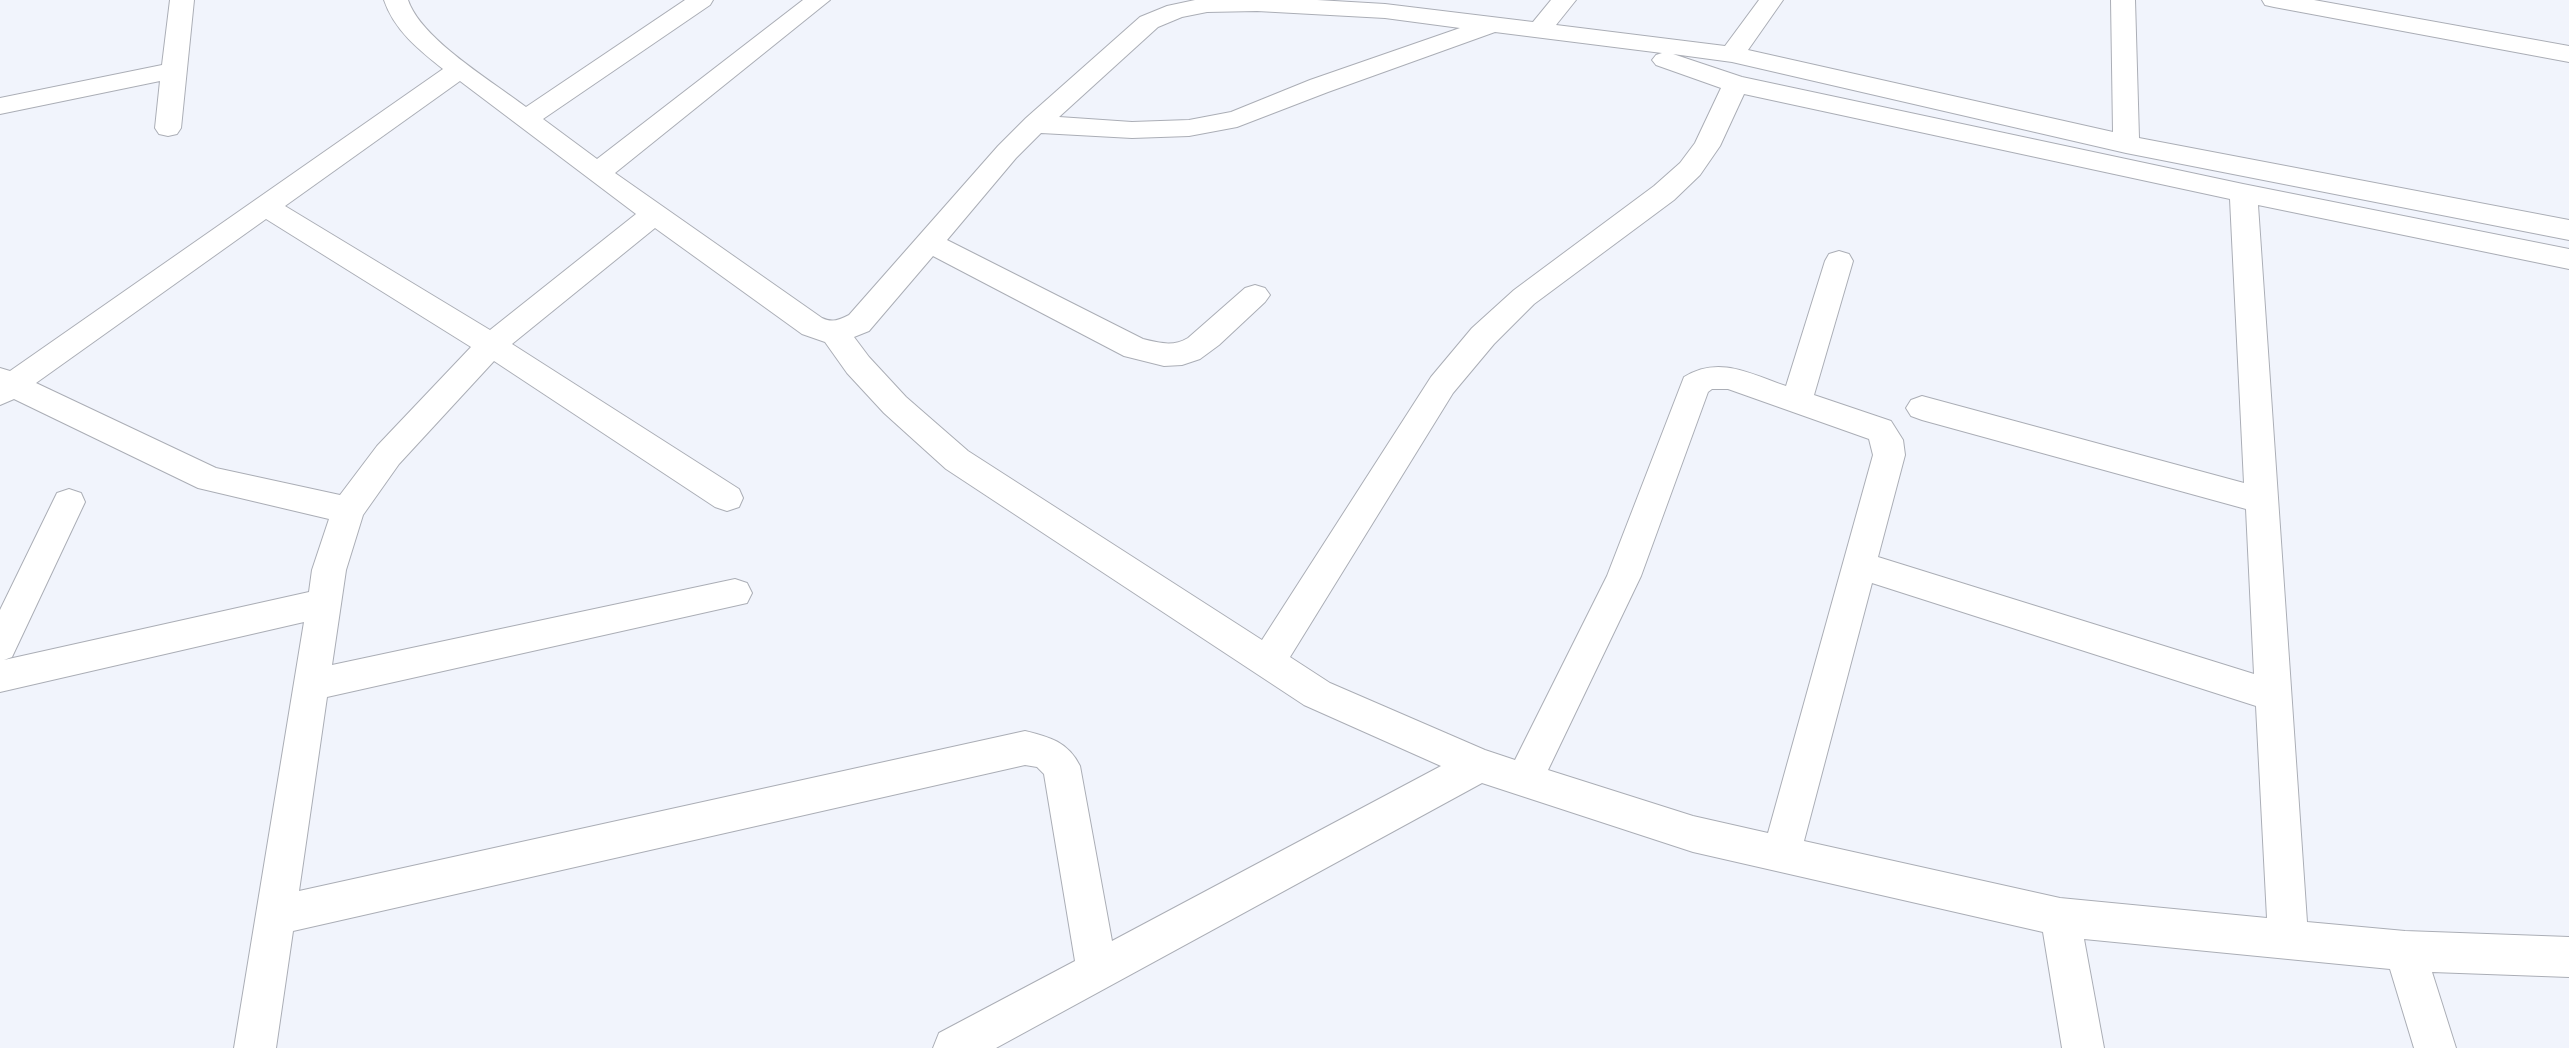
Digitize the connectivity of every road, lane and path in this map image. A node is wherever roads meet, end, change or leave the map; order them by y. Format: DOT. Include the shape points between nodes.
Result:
graph roads {
  1 [pos="182,0"];
  2 [pos="396,0"];
  3 [pos="701,0"];
  4 [pos="818,0"];
  5 [pos="1564,0"];
  6 [pos="1771,0"];
  7 [pos="2274,0"];
  8 [pos="1257,2"];
  9 [pos="2119,2"];
  10 [pos="1492,24"];
  11 [pos="1539,30"];
  12 [pos="1595,37"];
  13 [pos="1732,54"];
  14 [pos="2569,54"];
  15 [pos="460,69"];
  16 [pos="174,70"];
  17 [pos="1736,84"];
  18 [pos="0,106"];
  19 [pos="526,119"];
  20 [pos="1035,124"];
  21 [pos="168,128"];
  22 [pos="2126,144"];
  23 [pos="597,173"];
  24 [pos="2243,193"];
  25 [pos="267,207"];
  26 [pos="656,214"];
  27 [pos="2569,230"];
  28 [pos="930,243"];
  29 [pos="2569,259"];
  30 [pos="1839,261"];
  31 [pos="1256,295"];
  32 [pos="835,333"];
  33 [pos="491,345"];
  34 [pos="4,385"];
  35 [pos="1797,400"];
  36 [pos="1923,408"];
  37 [pos="727,498"];
  38 [pos="2260,500"];
  39 [pos="69,502"];
  40 [pos="348,510"];
  41 [pos="1860,565"];
  42 [pos="735,593"];
  43 [pos="324,603"];
  44 [pos="0,646"];
  45 [pos="1267,663"];
  46 [pos="0,676"];
  47 [pos="311,685"];
  48 [pos="2273,696"];
  49 [pos="1479,765"];
  50 [pos="1525,779"];
  51 [pos="1781,855"];
  52 [pos="275,916"];
  53 [pos="2060,918"];
  54 [pos="2288,940"];
  55 [pos="2405,951"];
  56 [pos="2569,957"];
  57 [pos="1097,971"];
  58 [pos="255,1048"];
  59 [pos="954,1048"];
  60 [pos="2083,1048"];
  61 [pos="2435,1048"];
  1 -- 16 [label="street"];
  2 -- 15 [label="street" via="401,15 428,45"];
  3 -- 19 [label="street"];
  4 -- 23 [label="street"];
  5 -- 11 [label="street"];
  6 -- 13 [label="street"];
  7 -- 14 [label="street"];
  8 -- 10 [label="street"];
  8 -- 20 [label="street" via="1143,12"];
  9 -- 22 [label="street"];
  10 -- 11 [label="street"];
  10 -- 20 [label="street" via="1237,119 1189,128 1132,130"];
  11 -- 12 [label="street"];
  12 -- 13 [label="street"];
  12 -- 17 [label="street"];
  13 -- 22 [label="street"];
  15 -- 19 [label="street"];
  15 -- 25 [label="street"];
  16 -- 18 [label="street"];
  16 -- 21 [label="street"];
  17 -- 24 [label="street"];
  17 -- 45 [label="street" via="1707,146 1690,169 1664,193 1524,297 1483,336 1442,385"];
  19 -- 23 [label="street"];
  20 -- 28 [label="street"];
  22 -- 27 [label="street"];
  23 -- 26 [label="street"];
  24 -- 29 [label="street"];
  24 -- 38 [label="street"];
  25 -- 33 [label="street"];
  25 -- 34 [label="street"];
  26 -- 32 [label="street" via="812,326"];
  26 -- 33 [label="street"];
  28 -- 31 [label="street" via="1135,348 1160,354 1182,354 1197,346"];
  28 -- 32 [label="street" via="859,323"];
  30 -- 35 [label="street"];
  32 -- 45 [label="street" via="858,365 896,405 957,460"];
  33 -- 37 [label="street"];
  33 -- 40 [label="street" via="388,455"];
  34 -- 40 [label="street" via="209,479"];
  35 -- 41 [label="street" via="1881,430 1887,440 1889,455"];
  35 -- 50 [label="street" via="1730,378 1706,378 1695,385 1624,576"];
  36 -- 38 [label="street"];
  38 -- 48 [label="street"];
  39 -- 44 [label="street"];
  40 -- 43 [label="street" via="329,570"];
  41 -- 48 [label="street"];
  41 -- 51 [label="street"];
  42 -- 47 [label="street"];
  43 -- 46 [label="street"];
  43 -- 47 [label="street"];
  45 -- 49 [label="street" via="1317,694"];
  47 -- 52 [label="street"];
  48 -- 54 [label="street"];
  49 -- 50 [label="street"];
  49 -- 57 [label="street"];
  50 -- 51 [label="street" via="1693,834"];
  51 -- 53 [label="street"];
  52 -- 57 [label="street" via="1025,748 1047,753 1061,766"];
  52 -- 58 [label="street"];
  53 -- 54 [label="street"];
  53 -- 60 [label="street"];
  54 -- 55 [label="street"];
  55 -- 56 [label="street"];
  55 -- 61 [label="street"];
  57 -- 59 [label="street"];
}
